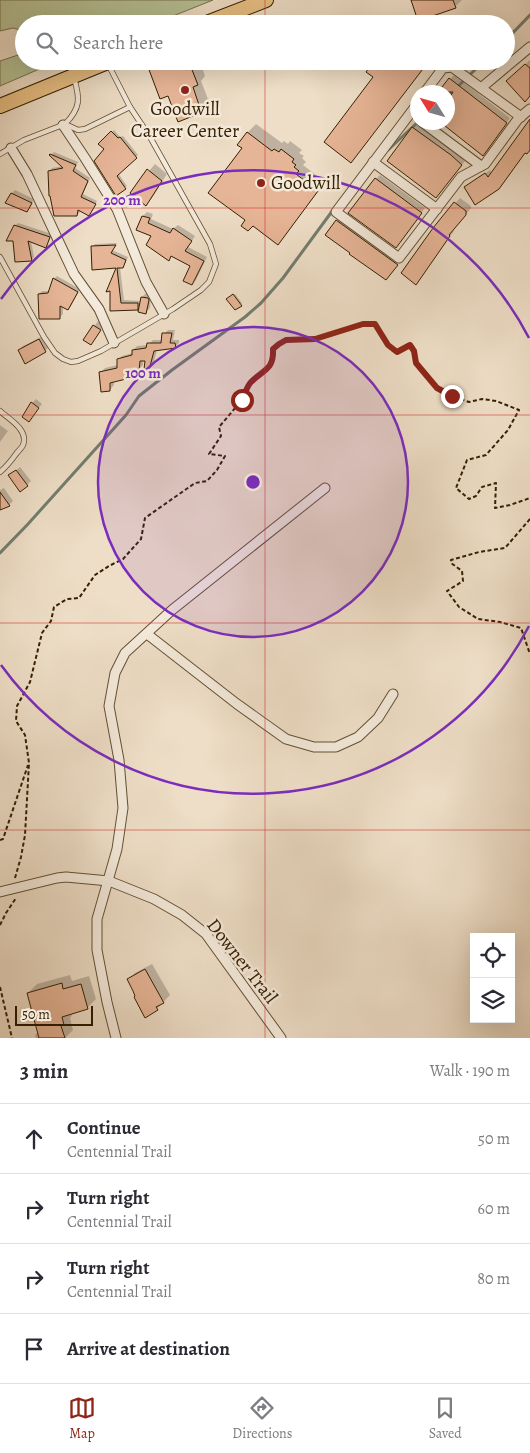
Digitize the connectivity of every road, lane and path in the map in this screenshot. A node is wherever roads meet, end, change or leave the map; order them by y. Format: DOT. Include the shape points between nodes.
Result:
graph roads {
  1 [pos="266,0"];
  2 [pos="241,5"];
  3 [pos="222,15"];
  4 [pos="530,47"];
  5 [pos="515,60"];
  6 [pos="88,70"];
  7 [pos="113,70"];
  8 [pos="442,70"];
  9 [pos="456,70"];
  10 [pos="503,70"];
  11 [pos="73,76"];
  12 [pos="430,85"];
  13 [pos="481,88"];
  14 [pos="0,106"];
  15 [pos="130,107"];
  16 [pos="530,109"];
  17 [pos="521,117"];
  18 [pos="410,120"];
  19 [pos="64,125"];
  20 [pos="433,130"];
  21 [pos="11,148"];
  22 [pos="0,154"];
  23 [pos="373,162"];
  24 [pos="481,166"];
  25 [pos="437,209"];
  26 [pos="0,257"];
  27 [pos="164,314"];
  28 [pos="114,343"];
  29 [pos="0,412"];
  30 [pos="0,472"];
  31 [pos="325,488"];
  32 [pos="530,498"];
  33 [pos="530,519"];
  34 [pos="147,634"];
  35 [pos="530,654"];
  36 [pos="393,694"];
  37 [pos="29,763"];
  38 [pos="0,840"];
  39 [pos="109,881"];
  40 [pos="14,883"];
  41 [pos="0,892"];
  42 [pos="19,893"];
  43 [pos="0,925"];
  44 [pos="0,987"];
  45 [pos="12,1038"];
  46 [pos="116,1038"];
  47 [pos="281,1038"];
  1 -- 2 [label="main road"];
  2 -- 3 [label="main road"];
  4 -- 5 [label="street"];
  6 -- 11 [label="main road"];
  7 -- 15 [label="lane"];
  8 -- 12 [label="street"];
  9 -- 13 [label="street"];
  10 -- 13 [label="street"];
  11 -- 14 [label="main road"];
  11 -- 19 [label="lane" via="78,107"];
  13 -- 17 [label="street"];
  15 -- 19 [label="lane" via="85,129"];
  15 -- 27 [label="lane" via="210,244 216,264 209,282 201,290"];
  16 -- 17 [label="street"];
  17 -- 24 [label="street"];
  18 -- 23 [label="street"];
  19 -- 21 [label="lane"];
  19 -- 27 [label="street" via="117,209 146,282"];
  20 -- 24 [label="street"];
  21 -- 22 [label="lane"];
  21 -- 28 [label="street" via="27,174 74,274 99,309"];
  23 -- 25 [label="street"];
  23 -- 25 [label="street" via="336,212 399,258"];
  24 -- 25 [label="street" via="461,176"];
  26 -- 28 [label="lane" via="55,353 71,362 78,361"];
  27 -- 28 [label="lane"];
  29 -- 30 [label="lane" via="16,424 24,439 23,446"];
  31 -- 34 [label="street" via="172,610"];
  32 -- 37 [label="path" via="495,508 496,483 482,487 476,496 469,499 456,488 467,460 486,454 508,430 519,410 496,401 482,399 469,402 437,388 416,363 410,345 397,352 388,345 375,324 363,324 315,339 286,340 273,349 273,359 268,368 250,383 242,400 219,427 221,436 209,454 225,456 217,470 207,481 195,483 145,518 141,539 123,559 95,575 79,598 67,599 54,607 51,621 42,633 30,682 17,706 16,720 25,735"];
  33 -- 35 [label="path" via="505,548 451,560 462,571 463,580 448,591 459,607 478,619 521,628"];
  34 -- 36 [label="street" via="286,739 314,747 336,747 358,737 378,718"];
  34 -- 39 [label="street" via="125,653 115,673 109,706 119,760 123,808"];
  37 -- 38 [label="path"];
  37 -- 40 [label="path" via="26,835"];
  39 -- 41 [label="street, Downer Trail" via="66,877"];
  39 -- 46 [label="street" via="97,919 97,950"];
  39 -- 47 [label="street, Downer Trail" via="154,899 206,934"];
  42 -- 43 [label="path"];
  44 -- 45 [label="path"];
}
